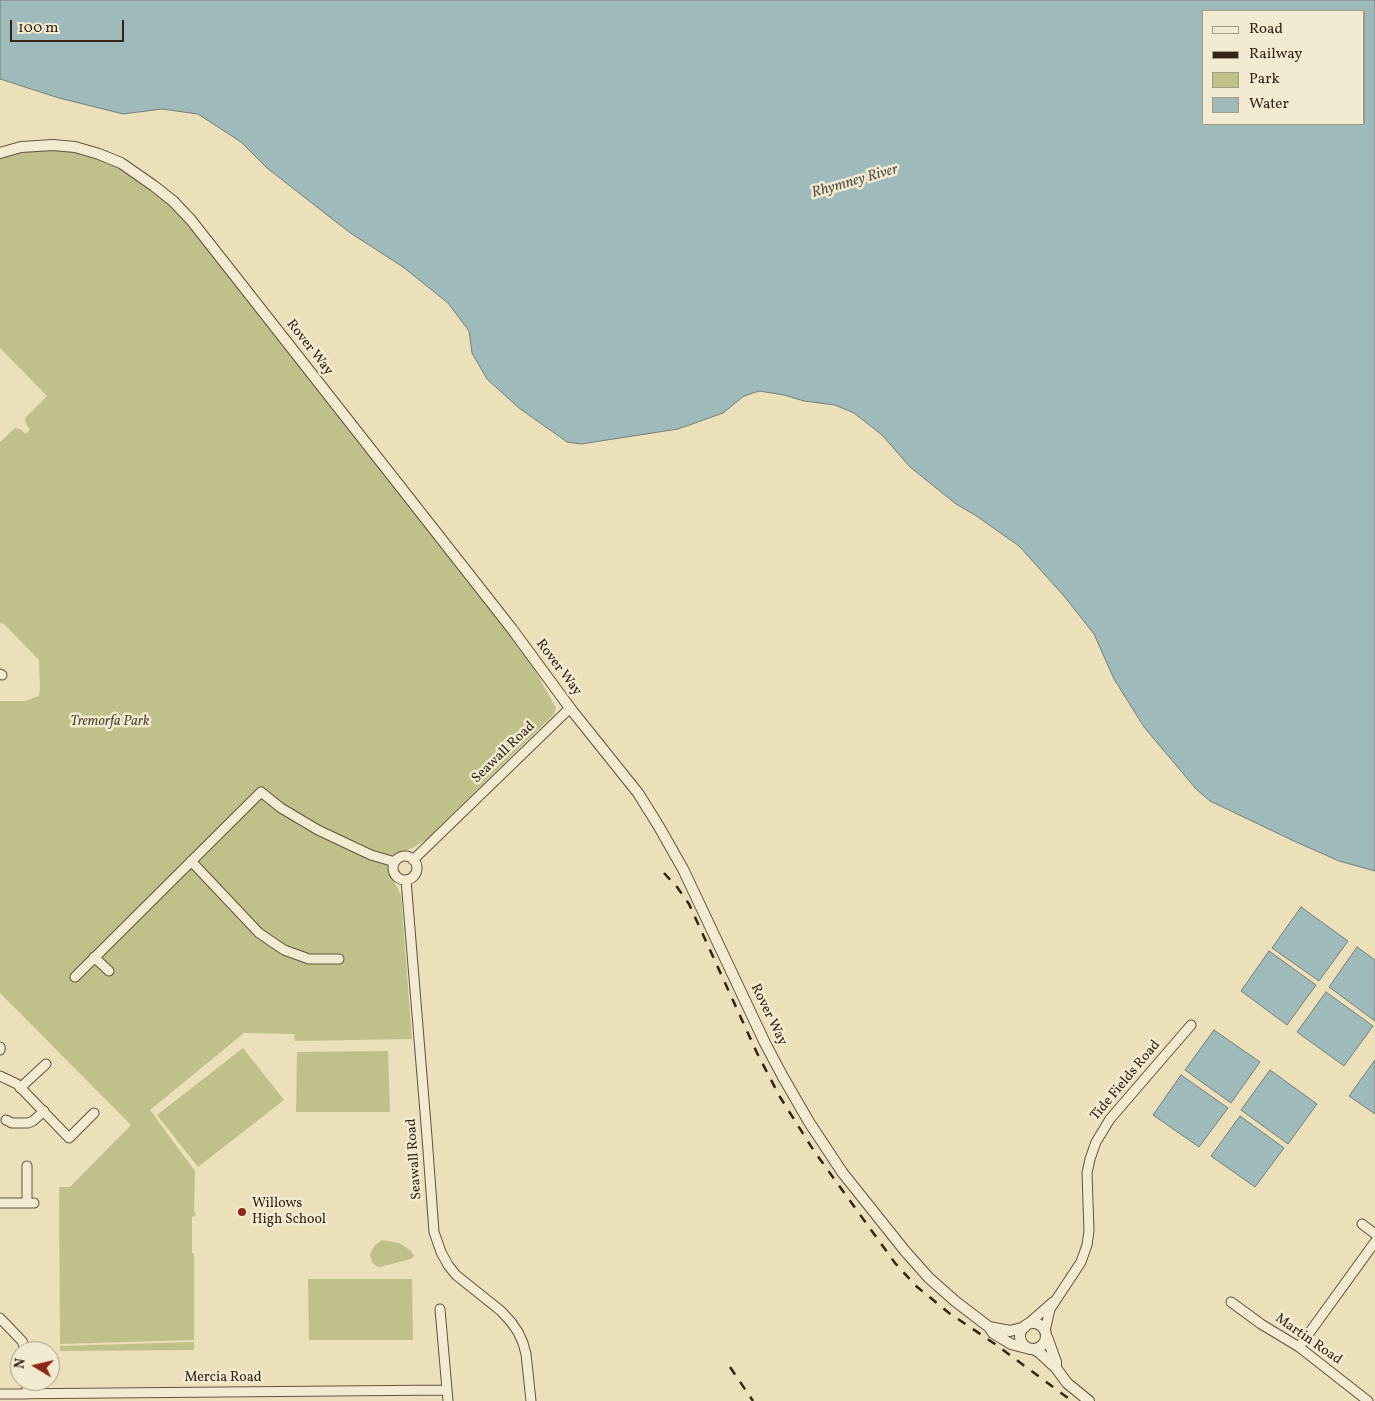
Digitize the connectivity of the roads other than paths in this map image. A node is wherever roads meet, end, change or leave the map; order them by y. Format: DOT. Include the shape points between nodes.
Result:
graph roads {
  1 [pos="0,153"];
  2 [pos="570,708"];
  3 [pos="413,860"];
  4 [pos="191,861"];
  5 [pos="395,862"];
  6 [pos="406,880"];
  7 [pos="94,957"];
  8 [pos="339,960"];
  9 [pos="109,971"];
  10 [pos="75,977"];
  11 [pos="1191,1025"];
  12 [pos="46,1064"];
  13 [pos="0,1076"];
  14 [pos="20,1088"];
  15 [pos="44,1112"];
  16 [pos="94,1113"];
  17 [pos="6,1120"];
  18 [pos="28,1166"];
  19 [pos="0,1203"];
  20 [pos="1362,1224"];
  21 [pos="1375,1234"];
  22 [pos="1375,1242"];
  23 [pos="1055,1301"];
  24 [pos="1232,1302"];
  25 [pos="440,1309"];
  26 [pos="0,1318"];
  27 [pos="1026,1326"];
  28 [pos="989,1327"];
  29 [pos="1046,1334"];
  30 [pos="22,1341"];
  31 [pos="1299,1347"];
  32 [pos="1032,1349"];
  33 [pos="1056,1368"];
  34 [pos="447,1390"];
  35 [pos="0,1394"];
  36 [pos="27,1394"];
  37 [pos="199,1397"];
  38 [pos="448,1401"];
  39 [pos="531,1401"];
  40 [pos="1088,1401"];
  41 [pos="1368,1401"];
  1 -- 2 [label="street, Rover Way" via="33,145 87,150 120,163 172,201 210,244 527,648"];
  2 -- 3 [label="street, Seawall Road"];
  2 -- 28 [label="street, Rover Way" via="638,793 670,846 766,1043 829,1154 928,1278"];
  3 -- 5 [label="street" via="404,856"];
  3 -- 6 [label="street" via="416,871 412,878"];
  4 -- 5 [label="street" via="261,792 318,830 371,855"];
  4 -- 7 [label="street"];
  4 -- 8 [label="street" via="259,933 284,950 309,959"];
  5 -- 6 [label="street" via="394,874"];
  6 -- 39 [label="street, Seawall Road" via="434,1232 445,1260 456,1275 501,1311 518,1332 526,1354"];
  7 -- 9 [label="street"];
  7 -- 10 [label="street"];
  11 -- 23 [label="street, Tide Fields Road" via="1110,1119 1096,1142 1087,1173 1087,1244 1081,1262"];
  12 -- 14 [label="street"];
  13 -- 14 [label="street"];
  14 -- 15 [label="street"];
  15 -- 16 [label="street" via="69,1138"];
  15 -- 17 [label="street" via="28,1123"];
  18 -- 19 [label="street" via="31,1203"];
  20 -- 21 [label="street"];
  22 -- 31 [label="street"];
  23 -- 27 [label="street, Tide Fields Road"];
  23 -- 29 [label="street, Tide Fields Road"];
  24 -- 31 [label="street, Martin Road"];
  25 -- 34 [label="street"];
  26 -- 30 [label="street"];
  27 -- 28 [label="street" via="1010,1331"];
  27 -- 29 [label="street" via="1036,1323"];
  27 -- 32 [label="street" via="1021,1342"];
  28 -- 32 [label="street, Rover Way" via="1004,1340"];
  29 -- 32 [label="street" via="1043,1345"];
  29 -- 33 [label="street, Rover Way"];
  31 -- 41 [label="street, Martin Road"];
  32 -- 33 [label="street, Rover Way"];
  33 -- 40 [label="street, Rover Way" via="1067,1383"];
  34 -- 37 [label="street, Mercia Road"];
  34 -- 38 [label="street"];
  35 -- 36 [label="street, Mercia Road"];
  36 -- 37 [label="street, Mercia Road"];
}
